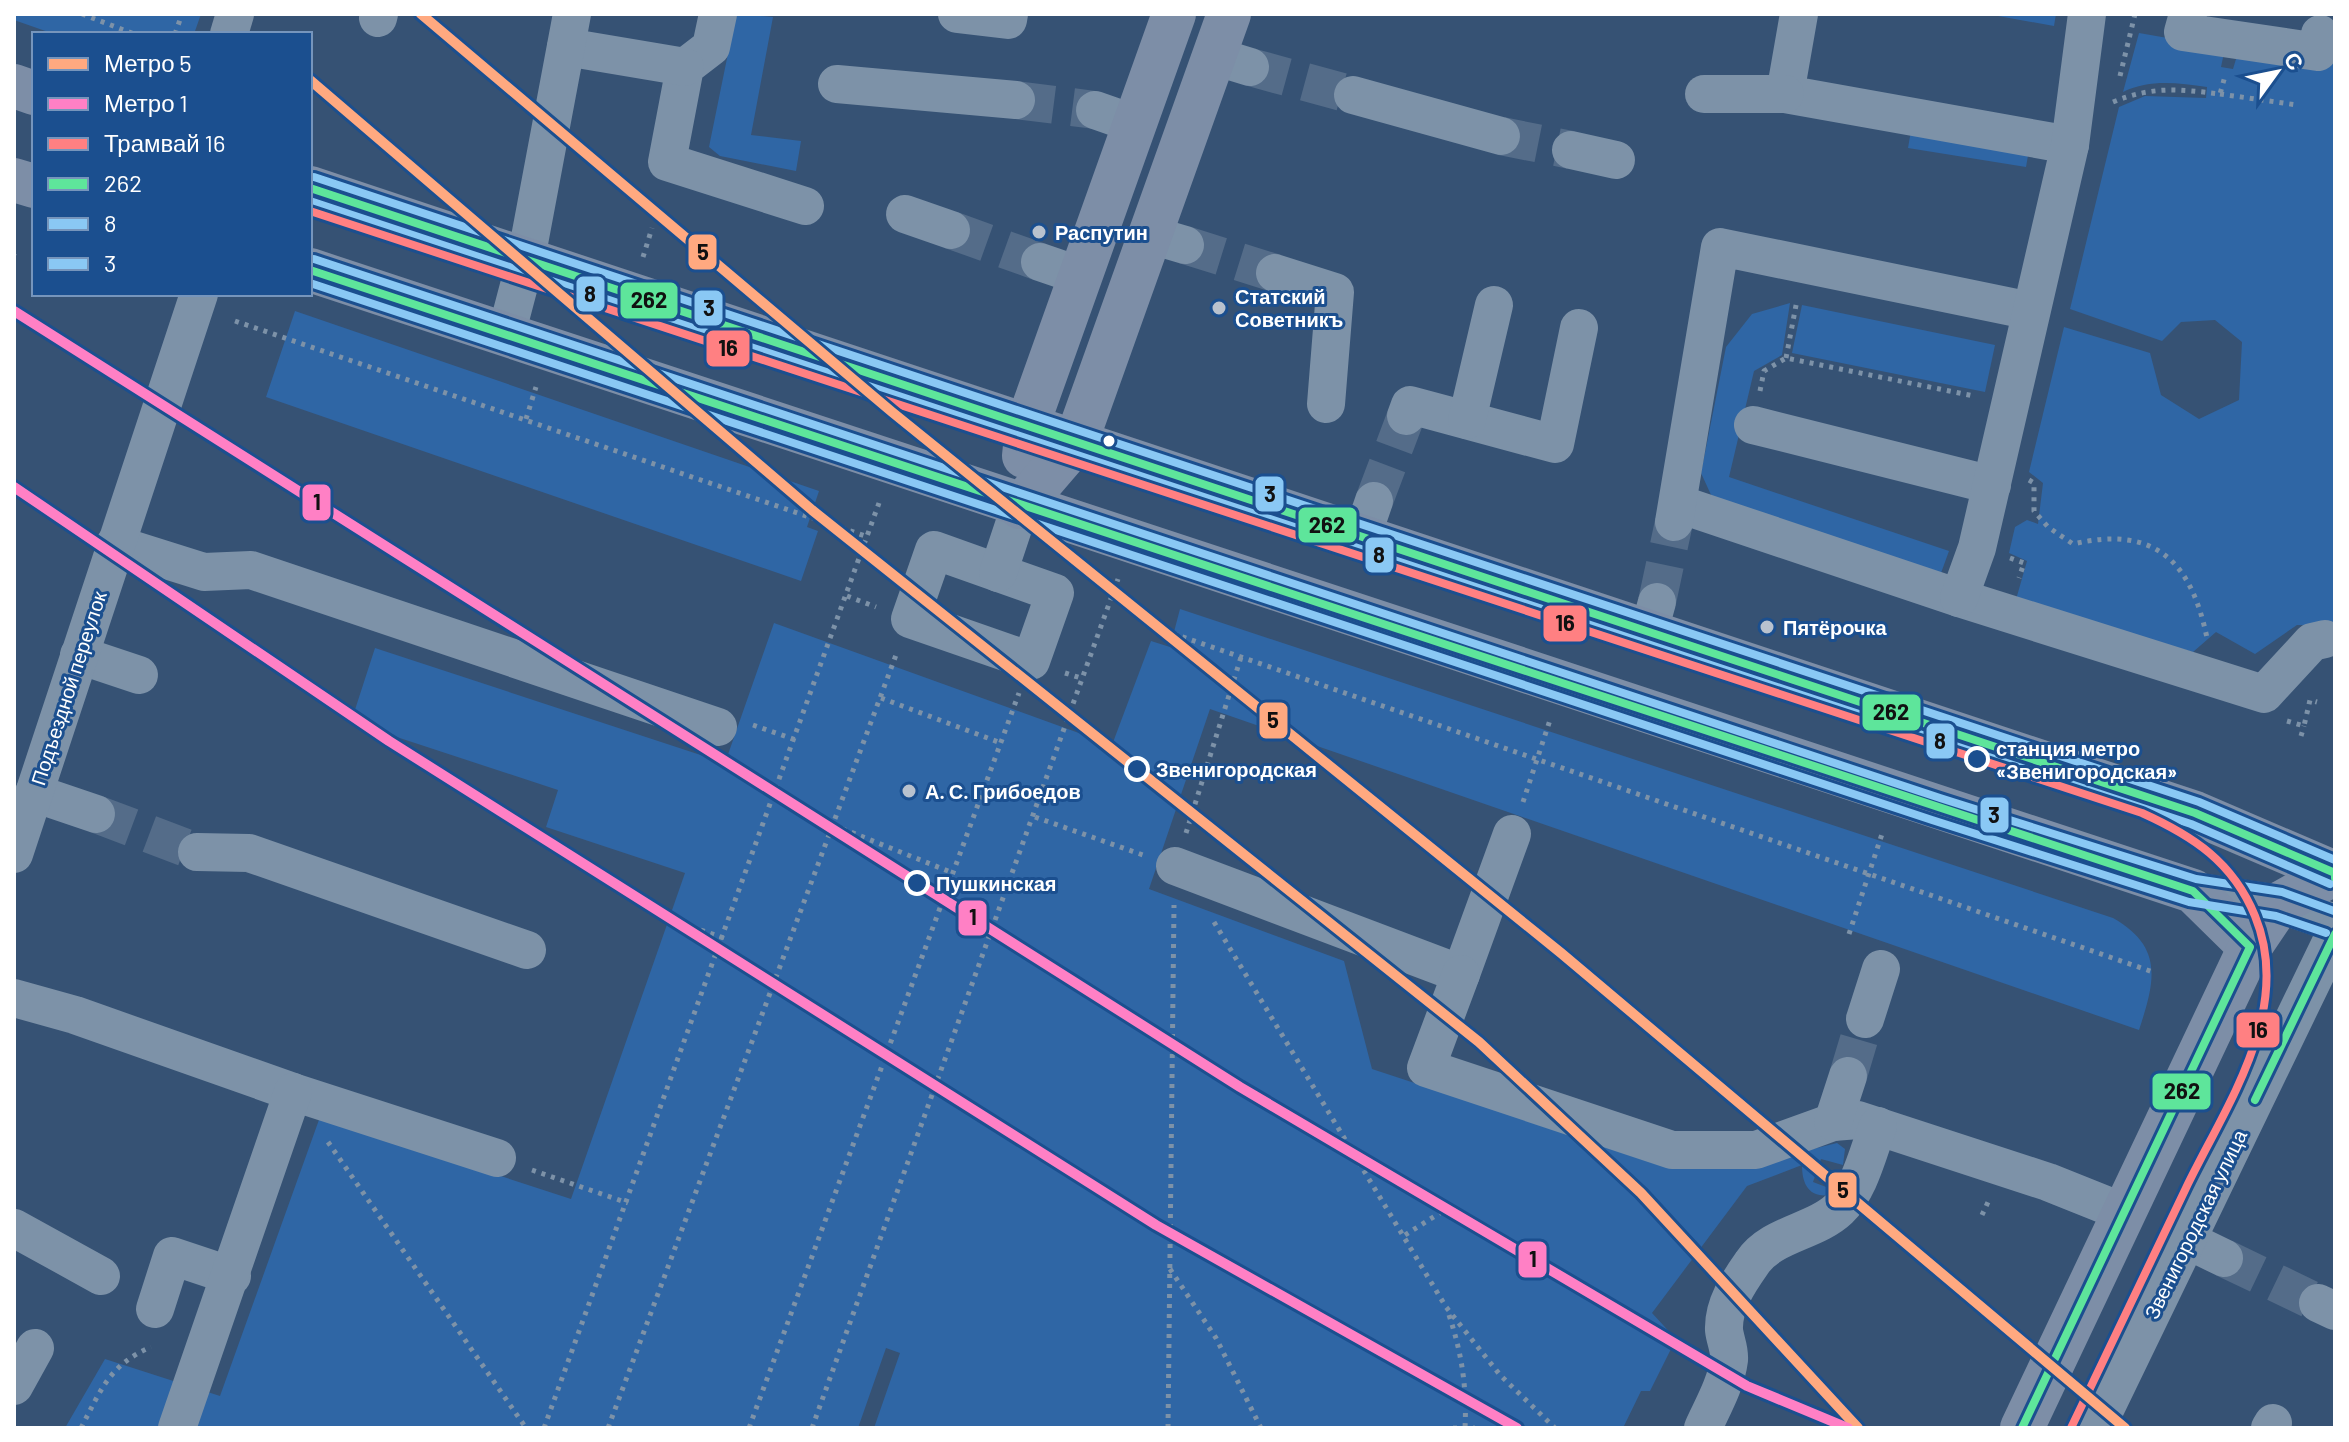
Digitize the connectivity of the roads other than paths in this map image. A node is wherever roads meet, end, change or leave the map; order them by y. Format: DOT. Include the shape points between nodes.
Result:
graph roads {
  1 [pos="718,14"];
  2 [pos="957,14"];
  3 [pos="1009,14"];
  4 [pos="1174,14"];
  5 [pos="1229,14"];
  6 [pos="1799,14"];
  7 [pos="2087,14"];
  8 [pos="2181,15"];
  9 [pos="569,30"];
  10 [pos="2320,34"];
  11 [pos="685,67"];
  12 [pos="837,84"];
  13 [pos="1704,94"];
  14 [pos="1785,94"];
  15 [pos="1353,95"];
  16 [pos="1016,100"];
  17 [pos="1095,110"];
  18 [pos="1135,124"];
  19 [pos="1501,136"];
  20 [pos="2070,145"];
  21 [pos="1571,150"];
  22 [pos="1616,160"];
  23 [pos="312,189"];
  24 [pos="805,206"];
  25 [pos="905,214"];
  26 [pos="951,230"];
  27 [pos="526,259"];
  28 [pos="1040,262"];
  29 [pos="312,271"];
  30 [pos="1275,273"];
  31 [pos="1081,276"];
  32 [pos="198,296"];
  33 [pos="1494,305"];
  34 [pos="2031,311"];
  35 [pos="1579,328"];
  36 [pos="506,335"];
  37 [pos="1326,404"];
  38 [pos="1406,416"];
  39 [pos="1467,420"];
  40 [pos="1753,425"];
  41 [pos="1027,426"];
  42 [pos="1076,442"];
  43 [pos="2006,480"];
  44 [pos="1020,507"];
  45 [pos="115,544"];
  46 [pos="998,573"];
  47 [pos="1959,598"];
  48 [pos="2325,639"];
  49 [pos="79,655"];
  50 [pos="139,675"];
  51 [pos="718,727"];
  52 [pos="34,793"];
  53 [pos="96,814"];
  54 [pos="1512,834"];
  55 [pos="197,852"];
  56 [pos="14,854"];
  57 [pos="1175,866"];
  58 [pos="2335,875"];
  59 [pos="2193,891"];
  60 [pos="2279,904"];
  61 [pos="2335,923"];
  62 [pos="2335,934"];
  63 [pos="2250,947"];
  64 [pos="527,950"];
  65 [pos="1881,969"];
  66 [pos="1461,974"];
  67 [pos="14,998"];
  68 [pos="1865,1019"];
  69 [pos="1848,1076"];
  70 [pos="293,1092"];
  71 [pos="1833,1122"];
  72 [pos="1878,1126"];
  73 [pos="497,1158"];
  74 [pos="2123,1212"];
  75 [pos="14,1228"];
  76 [pos="2187,1240"];
  77 [pos="2224,1258"];
  78 [pos="101,1276"];
  79 [pos="232,1276"];
  80 [pos="155,1309"];
  81 [pos="35,1348"];
  82 [pos="14,1386"];
  83 [pos="177,1428"];
  84 [pos="1703,1428"];
  85 [pos="2022,1428"];
  86 [pos="2096,1428"];
  1 -- 11 [label="street" via="711,47"];
  2 -- 3 [label="street" via="1008,20"];
  4 -- 18 [label="main road"];
  5 -- 42 [label="main road" via="1232,61 1168,240"];
  6 -- 14 [label="street"];
  7 -- 20 [label="street"];
  8 -- 10 [label="street" via="2183,32 2318,52"];
  9 -- 11 [label="street"];
  9 -- 27 [label="street"];
  11 -- 24 [label="street" via="667,162"];
  12 -- 16 [label="street"];
  13 -- 14 [label="street"];
  14 -- 20 [label="street"];
  15 -- 19 [label="street"];
  17 -- 18 [label="street"];
  18 -- 31 [label="main road"];
  20 -- 34 [label="street"];
  21 -- 22 [label="street"];
  23 -- 27 [label="main road"];
  25 -- 26 [label="street"];
  27 -- 36 [label="street"];
  27 -- 41 [label="main road"];
  28 -- 31 [label="street"];
  29 -- 36 [label="main road"];
  30 -- 37 [label="street" via="1335,292"];
  31 -- 41 [label="main road"];
  32 -- 45 [label="street, Подъездной переулок"];
  33 -- 39 [label="street"];
  34 -- 43 [label="street" via="2011,404"];
  34 -- 47 [label="street" via="1720,247 1677,513"];
  35 -- 39 [label="street" via="1555,444"];
  36 -- 44 [label="main road"];
  38 -- 39 [label="street" via="1410,405"];
  40 -- 43 [label="street"];
  41 -- 42 [label="main road"];
  41 -- 44 [label="main road"];
  42 -- 44 [label="main road"];
  42 -- 58 [label="main road" via="1368,518 1653,616 2195,813"];
  43 -- 47 [label="street"];
  44 -- 46 [label="street"];
  44 -- 59 [label="main road"];
  45 -- 49 [label="street, Подъездной переулок"];
  45 -- 51 [label="street" via="204,572 251,570"];
  46 -- 46 [label="street" via="1055,593 1031,661 910,619 934,550"];
  47 -- 48 [label="street" via="2264,694 2312,642"];
  49 -- 50 [label="street"];
  49 -- 52 [label="street, Подъездной переулок"];
  52 -- 53 [label="street"];
  52 -- 56 [label="street, Подъездной переулок"];
  54 -- 66 [label="street"];
  55 -- 64 [label="street" via="249,853"];
  57 -- 66 [label="street"];
  58 -- 60 [label="main road"];
  59 -- 60 [label="street"];
  59 -- 63 [label="main road"];
  60 -- 61 [label="street"];
  60 -- 63 [label="main road"];
  62 -- 76 [label="street, Звенигородская улица"];
  63 -- 74 [label="main road"];
  65 -- 68 [label="street"];
  66 -- 71 [label="street" via="1426,1068 1672,1150 1756,1150"];
  67 -- 70 [label="street"];
  69 -- 71 [label="street"];
  70 -- 73 [label="street"];
  70 -- 79 [label="street"];
  71 -- 72 [label="street" via="1858,1120"];
  72 -- 74 [label="street"];
  72 -- 84 [label="street" via="1856,1184 1840,1208 1754,1259 1727,1303 1724,1330 1729,1356 1724,1382"];
  74 -- 85 [label="main road"];
  75 -- 78 [label="street"];
  76 -- 77 [label="street"];
  76 -- 86 [label="street, Звенигородская улица"];
  79 -- 80 [label="street" via="172,1256"];
  79 -- 83 [label="street"];
  81 -- 82 [label="street"];
}
